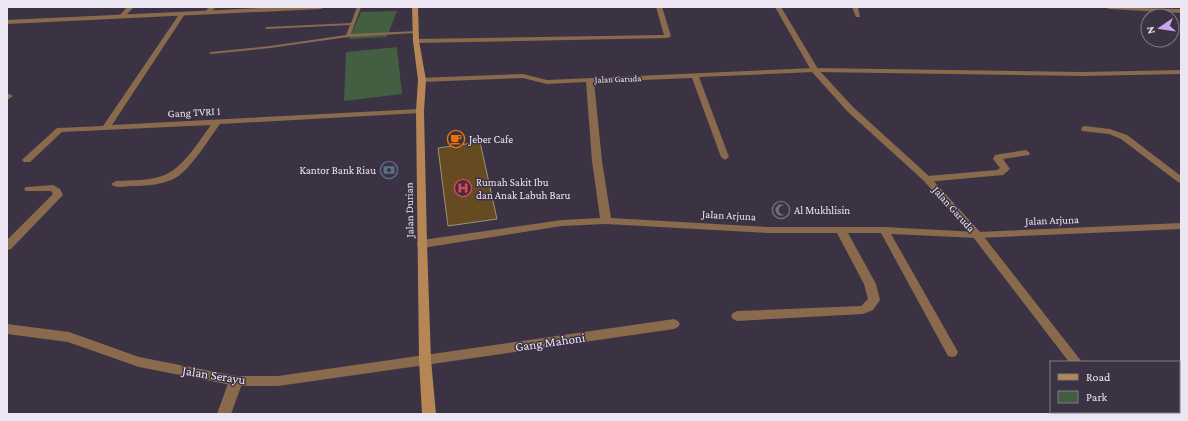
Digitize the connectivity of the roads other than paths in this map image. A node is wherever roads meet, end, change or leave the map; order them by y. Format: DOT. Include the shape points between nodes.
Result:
graph roads {
  1 [pos="131,7"];
  2 [pos="321,7"];
  3 [pos="359,7"];
  4 [pos="415,7"];
  5 [pos="659,7"];
  6 [pos="778,7"];
  7 [pos="854,7"];
  8 [pos="1109,7"];
  9 [pos="1140,9"];
  10 [pos="211,10"];
  11 [pos="182,14"];
  12 [pos="122,16"];
  13 [pos="858,16"];
  14 [pos="7,22"];
  15 [pos="351,24"];
  16 [pos="267,28"];
  17 [pos="348,36"];
  18 [pos="416,37"];
  19 [pos="212,53"];
  20 [pos="815,70"];
  21 [pos="1181,72"];
  22 [pos="695,76"];
  23 [pos="422,80"];
  24 [pos="590,80"];
  25 [pos="420,112"];
  26 [pos="217,122"];
  27 [pos="106,128"];
  28 [pos="1085,129"];
  29 [pos="1026,153"];
  30 [pos="725,157"];
  31 [pos="27,160"];
  32 [pos="927,179"];
  33 [pos="1181,180"];
  34 [pos="116,184"];
  35 [pos="29,189"];
  36 [pos="606,221"];
  37 [pos="1181,226"];
  38 [pos="884,230"];
  39 [pos="841,231"];
  40 [pos="977,235"];
  41 [pos="422,244"];
  42 [pos="7,246"];
  43 [pos="737,316"];
  44 [pos="674,324"];
  45 [pos="7,329"];
  46 [pos="952,352"];
  47 [pos="425,360"];
  48 [pos="1075,361"];
  49 [pos="236,381"];
  50 [pos="224,414"];
  51 [pos="429,414"];
  1 -- 12 [label="street"];
  2 -- 10 [label="street"];
  3 -- 15 [label="lane"];
  4 -- 18 [label="main road, Jalan Durian"];
  5 -- 18 [label="street" via="668,36 666,37"];
  6 -- 20 [label="street, Jalan Garuda"];
  7 -- 13 [label="street"];
  8 -- 9 [label="street"];
  10 -- 11 [label="street"];
  11 -- 12 [label="street"];
  11 -- 27 [label="street"];
  12 -- 14 [label="street"];
  15 -- 16 [label="lane"];
  15 -- 17 [label="lane"];
  17 -- 18 [label="lane"];
  17 -- 19 [label="lane"];
  18 -- 23 [label="main road, Jalan Durian"];
  20 -- 21 [label="street, Jalan Garuda" via="1083,74"];
  20 -- 22 [label="street, Jalan Garuda"];
  20 -- 32 [label="street, Jalan Garuda" via="850,110"];
  22 -- 24 [label="street, Jalan Garuda"];
  22 -- 30 [label="street"];
  23 -- 24 [label="street, Jalan Garuda" via="523,76 547,82"];
  23 -- 25 [label="main road, Jalan Durian"];
  24 -- 36 [label="street" via="597,161"];
  25 -- 26 [label="street, Gang TVRI 1"];
  25 -- 41 [label="main road, Jalan Durian"];
  26 -- 27 [label="street, Gang TVRI 1"];
  26 -- 34 [label="street" via="175,174 150,182"];
  27 -- 31 [label="street, Gang TVRI 1" via="60,130"];
  28 -- 33 [label="street" via="1120,135"];
  29 -- 32 [label="street" via="998,157 1005,169 1000,173"];
  32 -- 40 [label="street, Jalan Garuda"];
  35 -- 42 [label="street" via="53,188 58,195"];
  36 -- 39 [label="street, Jalan Arjuna" via="768,230"];
  36 -- 41 [label="street, Jalan Arjuna" via="562,223"];
  37 -- 40 [label="street, Jalan Arjuna"];
  38 -- 39 [label="street, Jalan Arjuna"];
  38 -- 40 [label="street, Jalan Arjuna"];
  38 -- 46 [label="street"];
  39 -- 43 [label="street" via="870,284 874,300 869,307 863,310"];
  40 -- 48 [label="street, Jalan Garuda"];
  41 -- 47 [label="main road, Jalan Durian"];
  44 -- 47 [label="street, Gang Mahoni"];
  45 -- 49 [label="street, Jalan Serayu" via="69,336 139,362"];
  47 -- 49 [label="street, Jalan Serayu" via="278,381"];
  47 -- 51 [label="main road, Jalan Durian"];
  49 -- 50 [label="street"];
}
